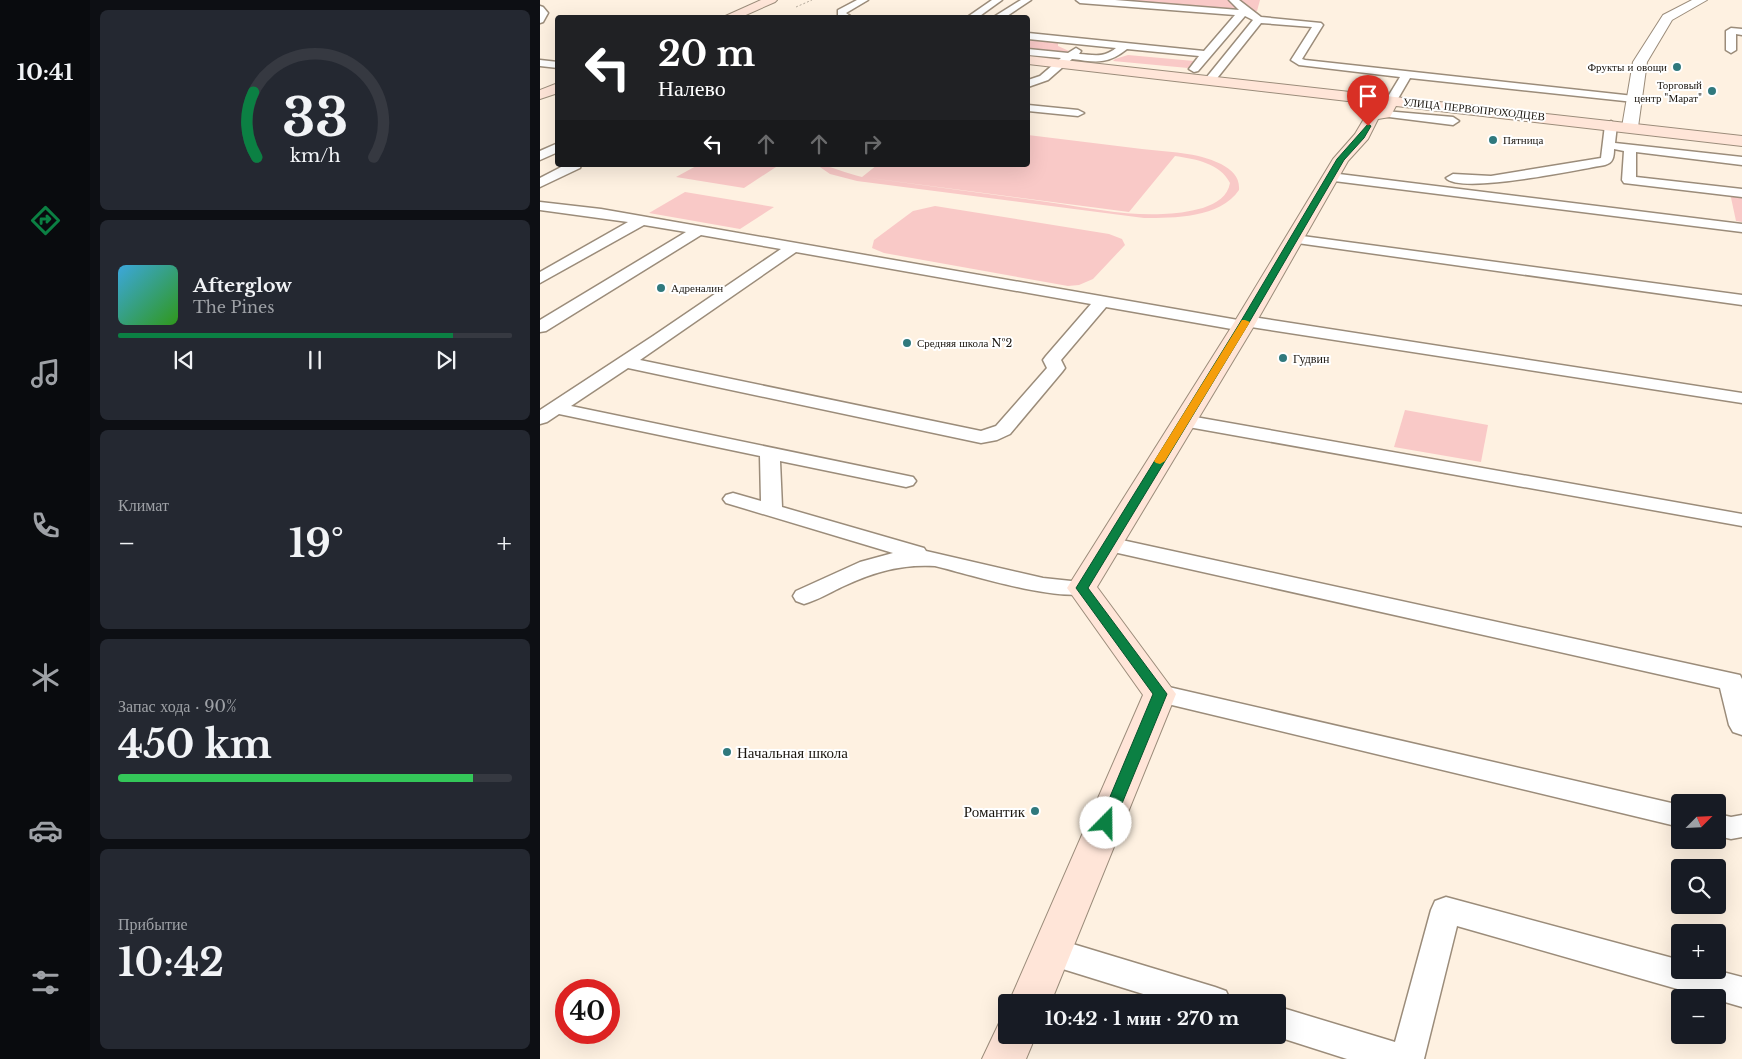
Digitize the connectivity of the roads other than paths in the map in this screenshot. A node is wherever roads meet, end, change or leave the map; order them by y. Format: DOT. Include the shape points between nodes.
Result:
graph roads {
  1 [pos="771,0"];
  2 [pos="864,0"];
  3 [pos="998,0"];
  4 [pos="1027,0"];
  5 [pos="1080,0"];
  6 [pos="1233,0"];
  7 [pos="1702,0"];
  8 [pos="540,9"];
  9 [pos="1245,13"];
  10 [pos="734,15"];
  11 [pos="841,15"];
  12 [pos="975,15"];
  13 [pos="1001,15"];
  14 [pos="540,20"];
  15 [pos="1258,20"];
  16 [pos="1742,32"];
  17 [pos="1030,36"];
  18 [pos="1088,42"];
  19 [pos="1124,46"];
  20 [pos="1731,50"];
  21 [pos="1030,52"];
  22 [pos="1206,54"];
  23 [pos="1030,60"];
  24 [pos="1066,60"];
  25 [pos="540,63"];
  26 [pos="555,65"];
  27 [pos="1194,69"];
  28 [pos="1406,75"];
  29 [pos="1210,80"];
  30 [pos="1030,83"];
  31 [pos="555,88"];
  32 [pos="540,95"];
  33 [pos="1634,99"];
  34 [pos="1388,107"];
  35 [pos="1030,108"];
  36 [pos="1078,113"];
  37 [pos="1453,121"];
  38 [pos="1611,124"];
  39 [pos="1630,127"];
  40 [pos="1742,141"];
  41 [pos="1608,146"];
  42 [pos="1630,148"];
  43 [pos="555,149"];
  44 [pos="540,156"];
  45 [pos="1742,160"];
  46 [pos="571,167"];
  47 [pos="1331,177"];
  48 [pos="1442,177"];
  49 [pos="1629,180"];
  50 [pos="540,182"];
  51 [pos="1742,193"];
  52 [pos="540,206"];
  53 [pos="1627,214"];
  54 [pos="642,220"];
  55 [pos="1742,228"];
  56 [pos="699,230"];
  57 [pos="1294,239"];
  58 [pos="793,247"];
  59 [pos="540,278"];
  60 [pos="1742,300"];
  61 [pos="1102,301"];
  62 [pos="1244,323"];
  63 [pos="540,327"];
  64 [pos="624,362"];
  65 [pos="1742,398"];
  66 [pos="548,413"];
  67 [pos="1184,421"];
  68 [pos="770,452"];
  69 [pos="906,481"];
  70 [pos="733,499"];
  71 [pos="772,511"];
  72 [pos="1742,520"];
  73 [pos="1108,544"];
  74 [pos="935,559"];
  75 [pos="1082,588"];
  76 [pos="804,596"];
  77 [pos="1736,680"];
  78 [pos="1160,694"];
  79 [pos="1742,725"];
  80 [pos="1671,814"];
  81 [pos="1742,826"];
  82 [pos="1726,827"];
  83 [pos="1053,952"];
  84 [pos="1742,992"];
  85 [pos="1034,994"];
  86 [pos="1189,994"];
  87 [pos="1286,1024"];
  88 [pos="1011,1044"];
  89 [pos="1004,1059"];
  90 [pos="1398,1059"];
  91 [pos="1407,1059"];
  1 -- 10 [label="street"];
  2 -- 11 [label="lane" via="841,12"];
  3 -- 12 [label="lane"];
  4 -- 13 [label="lane"];
  5 -- 9 [label="lane"];
  6 -- 9 [label="lane"];
  7 -- 33 [label="street" via="1667,18 1640,62"];
  8 -- 14 [label="lane" via="543,13"];
  9 -- 15 [label="lane"];
  9 -- 22 [label="lane"];
  15 -- 28 [label="lane" via="1318,25 1296,60 1298,62"];
  15 -- 29 [label="lane"];
  16 -- 20 [label="lane" via="1731,31"];
  17 -- 18 [label="lane"];
  18 -- 19 [label="lane"];
  18 -- 24 [label="lane"];
  19 -- 22 [label="lane"];
  19 -- 24 [label="lane" via="1108,58"];
  21 -- 24 [label="lane"];
  22 -- 27 [label="lane"];
  23 -- 24 [label="street, УЛИЦА ПЕРВОПРОХОДЦЕВ"];
  24 -- 29 [label="street, УЛИЦА ПЕРВОПРОХОДЦЕВ"];
  24 -- 30 [label="lane" via="1044,78"];
  25 -- 26 [label="lane"];
  28 -- 33 [label="lane"];
  28 -- 34 [label="lane"];
  29 -- 34 [label="street, УЛИЦА ПЕРВОПРОХОДЦЕВ"];
  31 -- 32 [label="street"];
  33 -- 39 [label="street"];
  34 -- 37 [label="lane"];
  34 -- 38 [label="street, УЛИЦА ПЕРВОПРОХОДЦЕВ"];
  34 -- 47 [label="street" via="1373,115 1362,136 1341,159"];
  35 -- 36 [label="lane"];
  38 -- 39 [label="street, УЛИЦА ПЕРВОПРОХОДЦЕВ"];
  38 -- 41 [label="lane"];
  39 -- 40 [label="street, УЛИЦА ПЕРВОПРОХОДЦЕВ"];
  41 -- 42 [label="lane"];
  41 -- 48 [label="lane" via="1607,159 1601,162 1490,180"];
  42 -- 45 [label="lane"];
  42 -- 49 [label="lane"];
  43 -- 44 [label="lane"];
  46 -- 50 [label="lane"];
  47 -- 53 [label="lane"];
  47 -- 57 [label="street"];
  49 -- 51 [label="lane"];
  49 -- 53 [label="lane"];
  52 -- 54 [label="lane"];
  53 -- 55 [label="lane"];
  54 -- 56 [label="lane"];
  54 -- 59 [label="lane"];
  56 -- 58 [label="lane"];
  56 -- 63 [label="lane"];
  57 -- 60 [label="lane"];
  57 -- 62 [label="street"];
  58 -- 61 [label="lane"];
  58 -- 64 [label="lane"];
  61 -- 62 [label="lane"];
  61 -- 64 [label="lane" via="1052,360 1056,368 1003,430 990,436 981,437"];
  62 -- 65 [label="lane"];
  62 -- 67 [label="street"];
  64 -- 66 [label="lane"];
  66 -- 68 [label="lane"];
  67 -- 72 [label="lane"];
  67 -- 73 [label="street"];
  68 -- 69 [label="lane"];
  68 -- 71 [label="lane"];
  70 -- 71 [label="lane"];
  71 -- 74 [label="lane"];
  73 -- 75 [label="street"];
  73 -- 77 [label="lane"];
  74 -- 75 [label="lane" via="1043,585"];
  74 -- 76 [label="lane" via="898,558 875,564"];
  75 -- 78 [label="street"];
  77 -- 79 [label="lane"];
  78 -- 80 [label="lane"];
  78 -- 83 [label="street"];
  81 -- 82 [label="lane"];
  83 -- 85 [label="street"];
  83 -- 86 [label="lane"];
  84 -- 91 [label="lane" via="1446,910"];
  87 -- 90 [label="lane"];
  88 -- 89 [label="street"];
}
